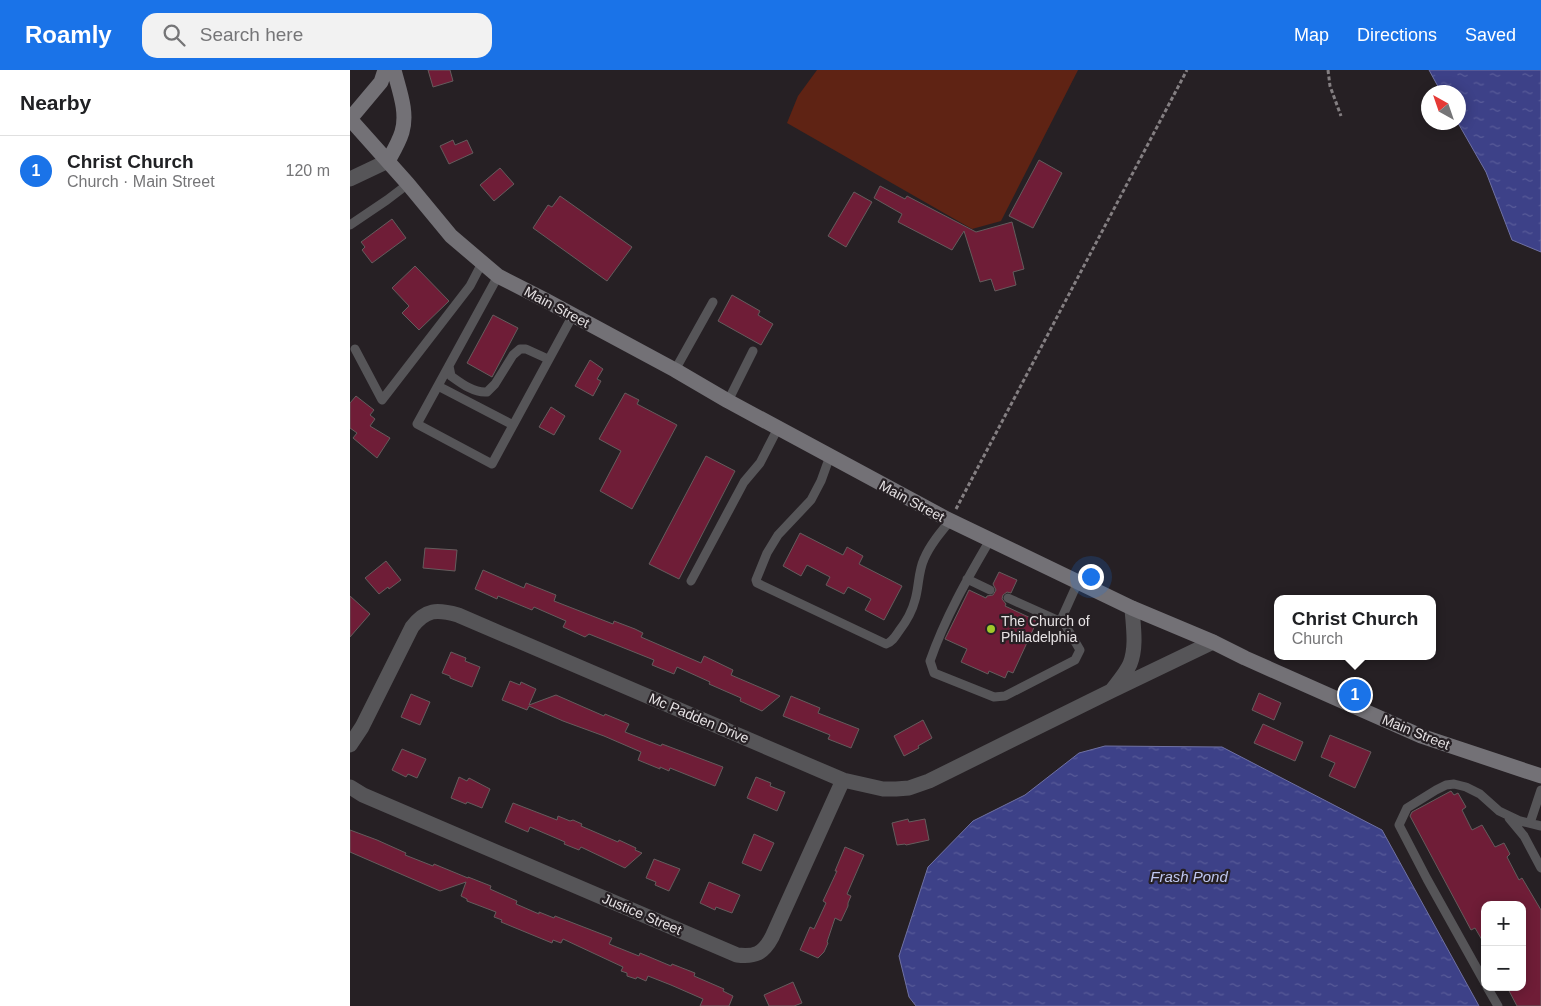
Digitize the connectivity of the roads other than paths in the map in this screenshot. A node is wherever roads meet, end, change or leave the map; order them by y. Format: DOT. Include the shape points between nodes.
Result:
graph roads {
  1 [pos="385,70"];
  2 [pos="394,70"];
  3 [pos="350,119"];
  4 [pos="388,161"];
  5 [pos="350,179"];
  6 [pos="408,184"];
  7 [pos="350,225"];
  8 [pos="482,263"];
  9 [pos="498,276"];
  10 [pos="713,302"];
  11 [pos="572,315"];
  12 [pos="355,348"];
  13 [pos="752,351"];
  14 [pos="548,359"];
  15 [pos="449,366"];
  16 [pos="675,370"];
  17 [pos="438,386"];
  18 [pos="728,401"];
  19 [pos="513,425"];
  20 [pos="778,428"];
  21 [pos="830,456"];
  22 [pos="950,521"];
  23 [pos="990,540"];
  24 [pos="967,579"];
  25 [pos="691,581"];
  26 [pos="1078,582"];
  27 [pos="990,590"];
  28 [pos="1008,598"];
  29 [pos="1132,608"];
  30 [pos="1060,622"];
  31 [pos="1214,642"];
  32 [pos="1111,691"];
  33 [pos="350,745"];
  34 [pos="1541,776"];
  35 [pos="843,780"];
  36 [pos="350,788"];
  37 [pos="1541,790"];
  38 [pos="1505,814"];
  39 [pos="1530,823"];
  40 [pos="1541,826"];
  41 [pos="1541,868"];
  42 [pos="1481,976"];
  43 [pos="1489,991"];
  44 [pos="1498,1006"];
  1 -- 3 [label="main road" via="381,82"];
  2 -- 4 [label="main road" via="403,121 402,132"];
  3 -- 4 [label="main road, Main Street"];
  4 -- 5 [label="street"];
  4 -- 6 [label="main road, Main Street"];
  6 -- 7 [label="lane"];
  6 -- 8 [label="main road, Main Street" via="452,236"];
  8 -- 9 [label="main road, Main Street"];
  8 -- 12 [label="lane" via="470,286 382,400"];
  9 -- 11 [label="main road, Main Street"];
  9 -- 15 [label="lane"];
  10 -- 16 [label="lane"];
  11 -- 14 [label="lane"];
  11 -- 16 [label="main road, Main Street"];
  13 -- 18 [label="lane"];
  14 -- 15 [label="lane" via="520,349 487,392 458,381 451,376"];
  14 -- 19 [label="lane"];
  15 -- 17 [label="lane"];
  16 -- 18 [label="main road, Main Street"];
  17 -- 19 [label="lane"];
  17 -- 19 [label="lane" via="417,424 492,464"];
  18 -- 20 [label="main road, Main Street"];
  20 -- 21 [label="main road, Main Street"];
  20 -- 25 [label="lane" via="760,463 744,482"];
  21 -- 22 [label="main road, Main Street"];
  21 -- 22 [label="lane" via="810,500 774,541 757,583 886,644 894,639 905,623 915,600 923,560"];
  22 -- 23 [label="main road, Main Street"];
  23 -- 24 [label="lane"];
  23 -- 26 [label="main road, Main Street"];
  24 -- 27 [label="lane"];
  24 -- 30 [label="lane" via="938,637 930,660 934,673 994,697 1005,696 1075,660 1080,650 1064,623"];
  26 -- 29 [label="main road, Main Street"];
  26 -- 30 [label="lane"];
  28 -- 30 [label="lane"];
  29 -- 31 [label="main road, Main Street"];
  29 -- 32 [label="street, Mc Padden Drive" via="1131,662"];
  31 -- 32 [label="street, Mc Padden Drive"];
  31 -- 34 [label="main road, Main Street" via="1421,736"];
  32 -- 35 [label="street, Mc Padden Drive" via="909,788 882,789"];
  33 -- 35 [label="street, Mc Padden Drive" via="412,627 422,616 442,611"];
  35 -- 36 [label="street, Justice Street" via="772,938 761,951 745,956"];
  37 -- 39 [label="lane"];
  38 -- 39 [label="lane"];
  38 -- 41 [label="lane" via="1524,836"];
  38 -- 42 [label="lane" via="1480,794 1454,784 1436,790 1407,808 1398,826"];
  39 -- 40 [label="lane"];
  43 -- 44 [label="lane"];
}
